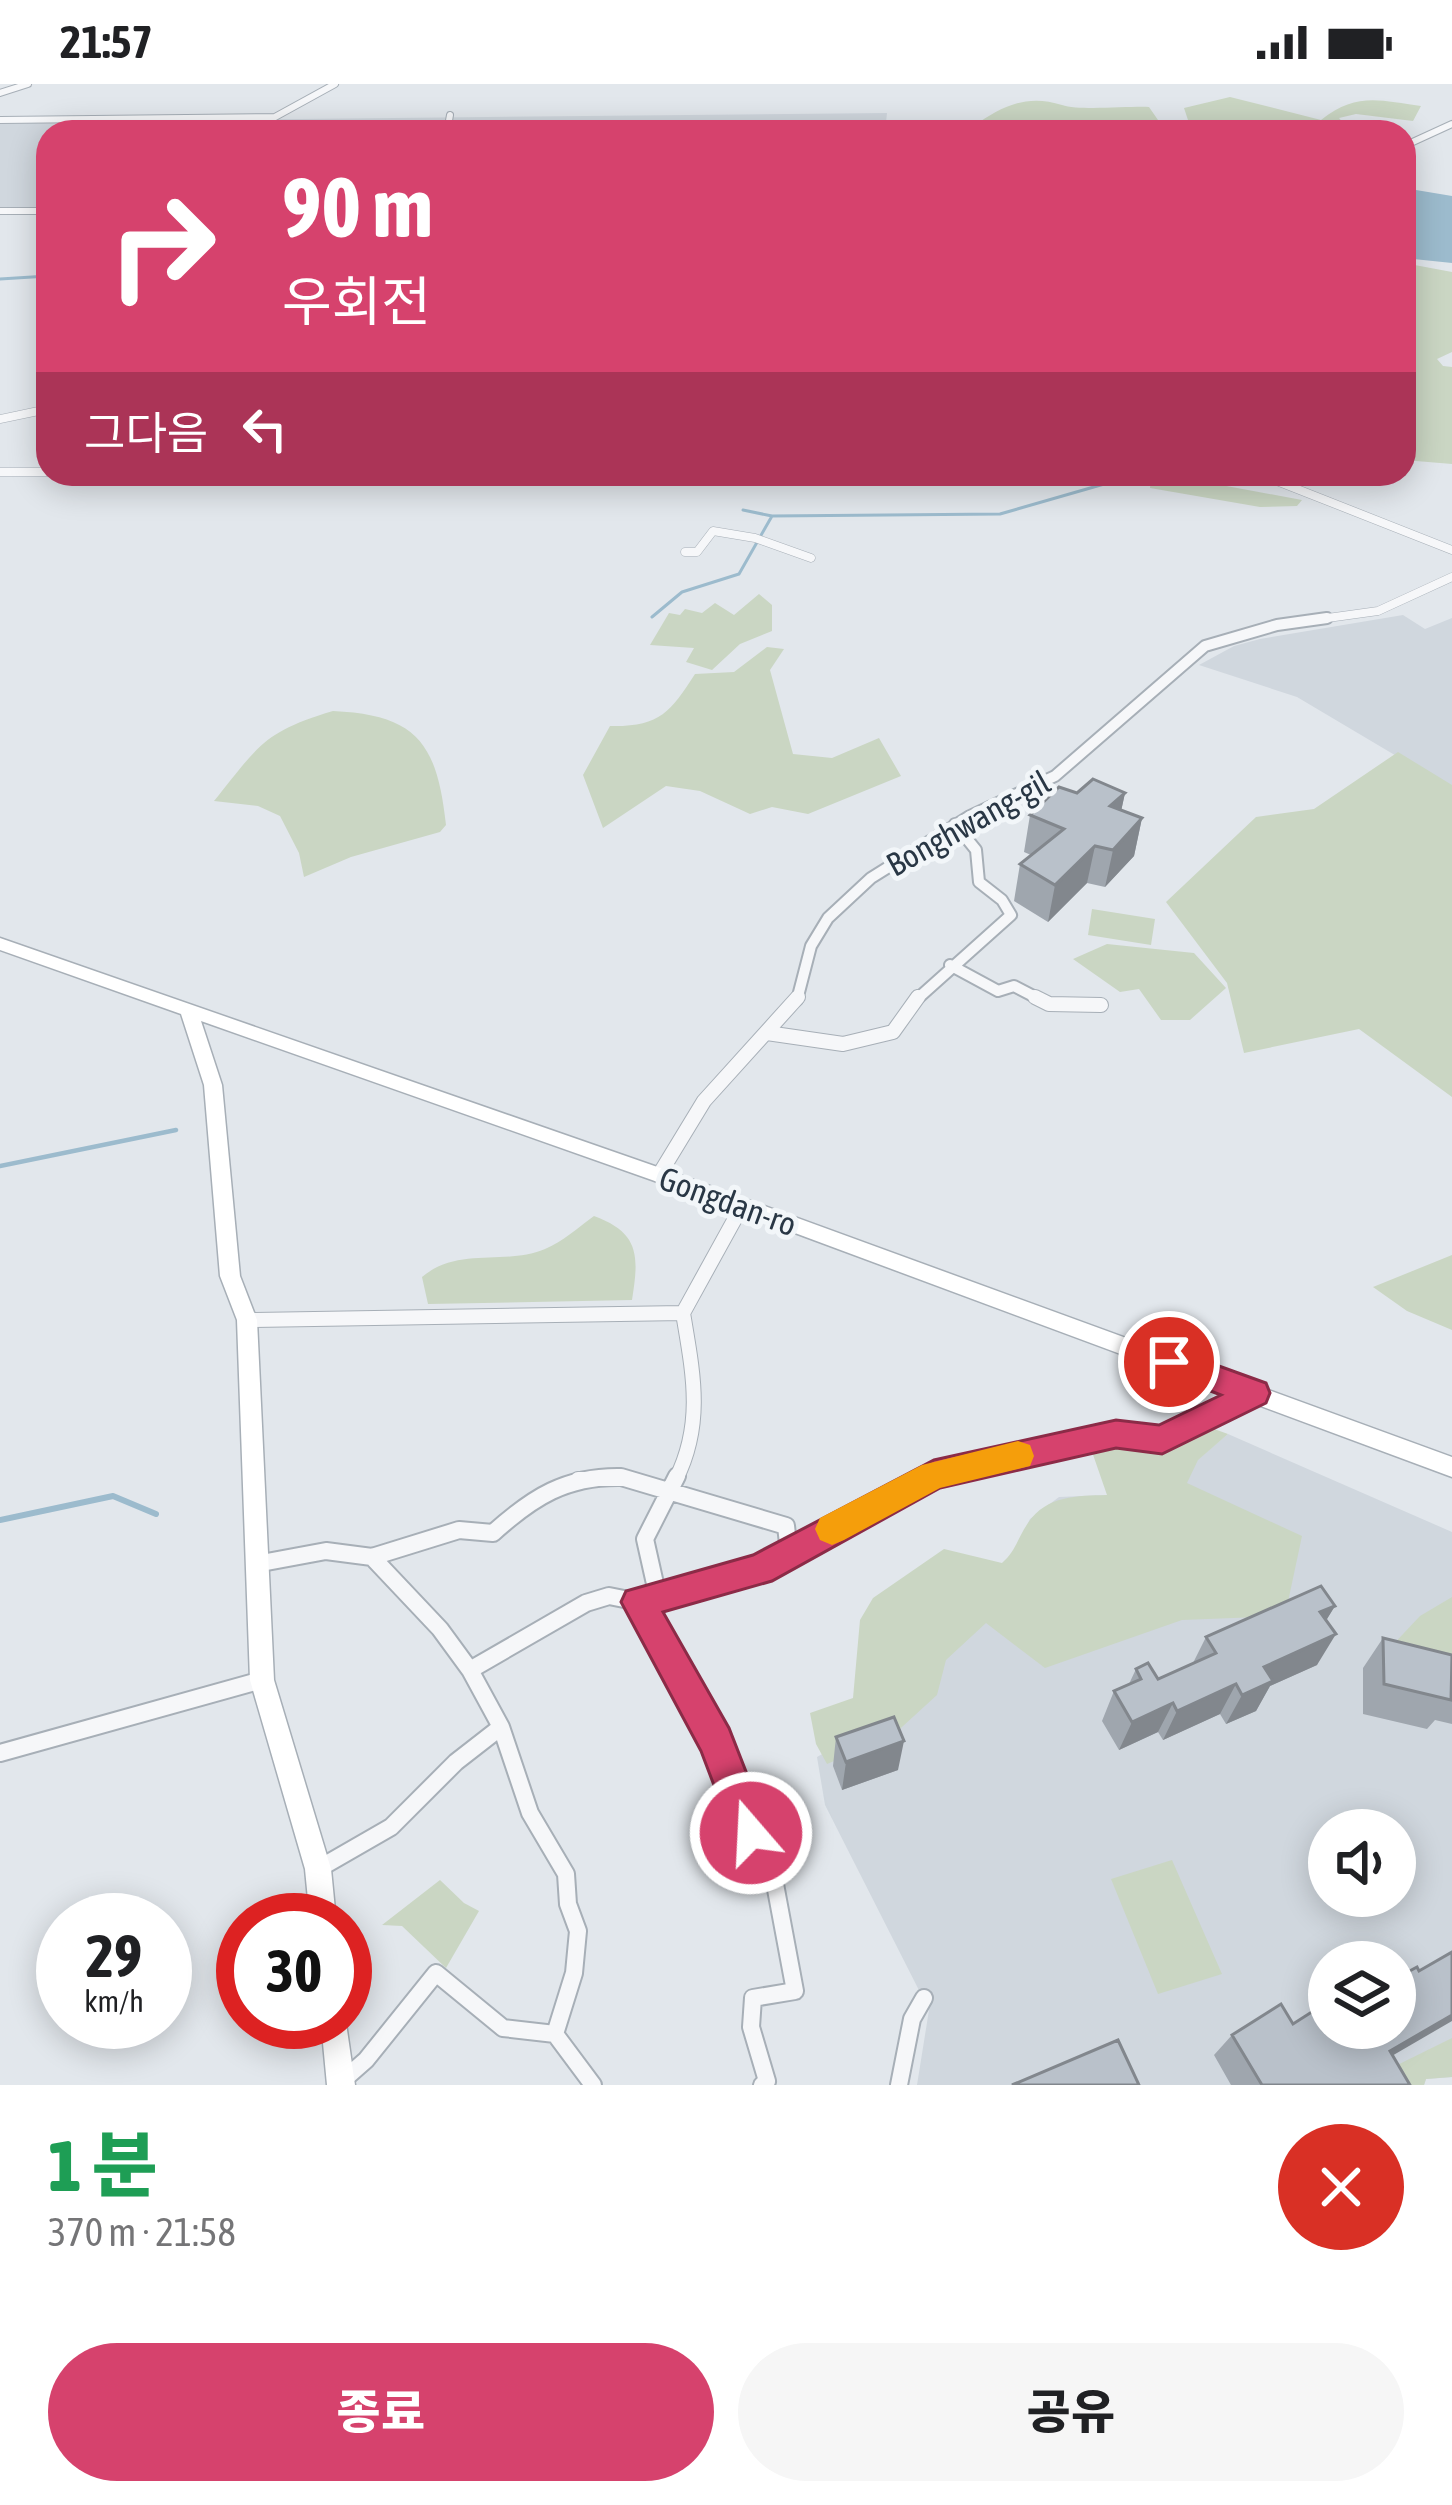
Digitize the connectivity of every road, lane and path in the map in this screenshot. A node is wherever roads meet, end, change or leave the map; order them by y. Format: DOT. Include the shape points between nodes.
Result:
graph roads {
  1 [pos="28,84"];
  2 [pos="335,84"];
  3 [pos="0,93"];
  4 [pos="450,116"];
  5 [pos="0,120"];
  6 [pos="449,120"];
  7 [pos="1452,124"];
  8 [pos="1416,140"];
  9 [pos="0,211"];
  10 [pos="36,211"];
  11 [pos="36,412"];
  12 [pos="0,418"];
  13 [pos="0,472"];
  14 [pos="36,472"];
  15 [pos="1289,486"];
  16 [pos="1452,550"];
  17 [pos="691,552"];
  18 [pos="811,559"];
  19 [pos="1452,577"];
  20 [pos="955,824"];
  21 [pos="0,944"];
  22 [pos="950,964"];
  23 [pos="1101,1006"];
  24 [pos="189,1011"];
  25 [pos="766,1033"];
  26 [pos="659,1175"];
  27 [pos="742,1206"];
  28 [pos="683,1313"];
  29 [pos="247,1320"];
  30 [pos="1255,1393"];
  31 [pos="1452,1467"];
  32 [pos="671,1495"];
  33 [pos="789,1552"];
  34 [pos="372,1557"];
  35 [pos="255,1564"];
  36 [pos="658,1597"];
  37 [pos="639,1602"];
  38 [pos="470,1670"];
  39 [pos="262,1680"];
  40 [pos="501,1727"];
  41 [pos="0,1753"];
  42 [pos="318,1869"];
  43 [pos="320,1893"];
  44 [pos="924,1999"];
  45 [pos="555,2034"];
  46 [pos="337,2049"];
  47 [pos="340,2084"];
  48 [pos="593,2085"];
  49 [pos="762,2085"];
  50 [pos="899,2085"];
  1 -- 3 [label="street"];
  2 -- 5 [label="street" via="275,117"];
  4 -- 6 [label="street"];
  7 -- 8 [label="street"];
  9 -- 10 [label="street"];
  11 -- 12 [label="street"];
  13 -- 14 [label="street"];
  15 -- 16 [label="street"];
  17 -- 18 [label="street" via="713,531"];
  19 -- 20 [label="street, Bonghwang-gil" via="1378,611 1205,646 1055,776"];
  20 -- 22 [label="street" via="978,848 980,882 1011,915"];
  20 -- 25 [label="street, Bonghwang-gil" via="871,878 828,918 796,1000"];
  21 -- 24 [label="street, Gongdan-ro"];
  22 -- 23 [label="street" via="998,991 1014,986 1049,1004"];
  22 -- 25 [label="street" via="893,1032 843,1044"];
  24 -- 26 [label="street, Gongdan-ro"];
  24 -- 29 [label="street" via="213,1085 230,1276"];
  25 -- 26 [label="street, Bonghwang-gil" via="704,1101"];
  26 -- 27 [label="street, Gongdan-ro"];
  27 -- 28 [label="street"];
  27 -- 30 [label="street, Gongdan-ro"];
  28 -- 29 [label="street"];
  28 -- 32 [label="street" via="696,1421"];
  29 -- 35 [label="street"];
  30 -- 31 [label="street, Gongdan-ro"];
  30 -- 33 [label="street" via="1162,1440 1116,1434 934,1475"];
  32 -- 33 [label="street" via="786,1526"];
  32 -- 34 [label="street" via="621,1477 561,1480 493,1533 459,1530"];
  32 -- 36 [label="street" via="645,1539"];
  33 -- 36 [label="street" via="760,1570"];
  34 -- 35 [label="street" via="326,1551"];
  34 -- 38 [label="street"];
  35 -- 39 [label="street"];
  36 -- 37 [label="street"];
  37 -- 38 [label="street" via="609,1595 586,1603"];
  37 -- 49 [label="street" via="716,1741 763,1875 776,1884 795,1991 753,1998"];
  38 -- 40 [label="street"];
  39 -- 41 [label="street"];
  39 -- 42 [label="street"];
  40 -- 42 [label="street" via="392,1827"];
  40 -- 45 [label="street" via="530,1813 566,1874 578,1931"];
  42 -- 43 [label="street"];
  44 -- 50 [label="street"];
  45 -- 47 [label="street" via="502,2028 436,1973"];
  45 -- 48 [label="street"];
  46 -- 47 [label="street"];
}
